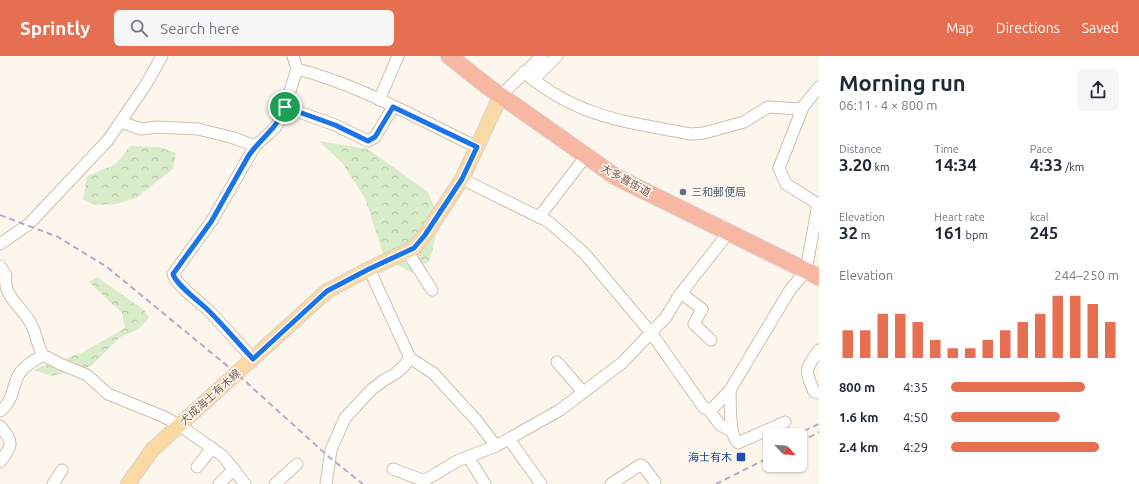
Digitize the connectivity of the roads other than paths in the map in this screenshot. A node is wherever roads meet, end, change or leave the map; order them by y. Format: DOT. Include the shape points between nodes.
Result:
graph roads {
  1 [pos="162,56"];
  2 [pos="293,56"];
  3 [pos="398,56"];
  4 [pos="449,56"];
  5 [pos="542,56"];
  6 [pos="557,56"];
  7 [pos="297,69"];
  8 [pos="524,72"];
  9 [pos="533,80"];
  10 [pos="819,87"];
  11 [pos="501,95"];
  12 [pos="379,100"];
  13 [pos="285,107"];
  14 [pos="393,107"];
  15 [pos="802,109"];
  16 [pos="121,122"];
  17 [pos="255,146"];
  18 [pos="477,147"];
  19 [pos="586,156"];
  20 [pos="462,179"];
  21 [pos="818,202"];
  22 [pos="539,217"];
  23 [pos="729,232"];
  24 [pos="0,244"];
  25 [pos="407,251"];
  26 [pos="0,266"];
  27 [pos="369,269"];
  28 [pos="813,274"];
  29 [pos="432,290"];
  30 [pos="681,293"];
  31 [pos="652,334"];
  32 [pos="711,340"];
  33 [pos="819,350"];
  34 [pos="43,355"];
  35 [pos="410,358"];
  36 [pos="253,359"];
  37 [pos="557,362"];
  38 [pos="730,390"];
  39 [pos="583,392"];
  40 [pos="819,393"];
  41 [pos="709,410"];
  42 [pos="0,411"];
  43 [pos="785,422"];
  44 [pos="179,425"];
  45 [pos="0,426"];
  46 [pos="732,431"];
  47 [pos="509,439"];
  48 [pos="496,446"];
  49 [pos="212,448"];
  50 [pos="468,457"];
  51 [pos="0,462"];
  52 [pos="297,464"];
  53 [pos="197,467"];
  54 [pos="234,469"];
  55 [pos="393,469"];
  56 [pos="62,470"];
  57 [pos="654,482"];
  58 [pos="53,484"];
  59 [pos="128,484"];
  60 [pos="219,484"];
  61 [pos="245,484"];
  62 [pos="275,484"];
  63 [pos="326,484"];
  64 [pos="485,484"];
  65 [pos="541,484"];
  66 [pos="611,484"];
  1 -- 16 [label="street"];
  2 -- 7 [label="street"];
  3 -- 12 [label="street"];
  4 -- 11 [label="highway, 大多喜街道"];
  5 -- 8 [label="street"];
  6 -- 9 [label="street"];
  7 -- 12 [label="street" via="320,75"];
  7 -- 13 [label="street"];
  8 -- 9 [label="street"];
  8 -- 11 [label="street"];
  9 -- 15 [label="street" via="551,94 610,118 691,134 744,122 768,107"];
  10 -- 15 [label="street"];
  11 -- 18 [label="main road, 犬成海士有木線"];
  11 -- 19 [label="highway, 大多喜街道"];
  12 -- 14 [label="street"];
  13 -- 14 [label="street" via="335,125 368,141 375,137"];
  13 -- 17 [label="street" via="275,128"];
  14 -- 18 [label="street"];
  15 -- 21 [label="street" via="779,168 786,184"];
  16 -- 17 [label="street" via="141,129 157,127 198,130 234,138"];
  16 -- 24 [label="street" via="108,140 38,215 18,233"];
  17 -- 36 [label="street" via="214,217 173,274 175,281 210,312"];
  18 -- 20 [label="main road, 犬成海士有木線"];
  19 -- 22 [label="street"];
  19 -- 23 [label="highway, 大多喜街道" via="616,177"];
  20 -- 22 [label="street"];
  20 -- 25 [label="main road, 犬成海士有木線" via="425,235 414,248"];
  21 -- 28 [label="street"];
  22 -- 31 [label="street" via="549,222 584,253"];
  23 -- 28 [label="highway, 大多喜街道"];
  23 -- 30 [label="street"];
  25 -- 27 [label="main road, 犬成海士有木線"];
  25 -- 29 [label="street"];
  26 -- 34 [label="street" via="6,275 4,285 15,304 32,324"];
  27 -- 35 [label="street"];
  27 -- 36 [label="main road, 犬成海士有木線" via="327,291"];
  28 -- 38 [label="street" via="786,297"];
  30 -- 31 [label="street"];
  30 -- 32 [label="street" via="702,309 694,324"];
  31 -- 39 [label="street" via="608,374"];
  31 -- 41 [label="street" via="704,408"];
  33 -- 40 [label="street" via="806,371 814,392"];
  34 -- 42 [label="street" via="22,371 11,398"];
  34 -- 44 [label="street" via="87,375 108,394"];
  35 -- 48 [label="street" via="433,373"];
  35 -- 63 [label="street" via="399,371 371,390 345,418 331,450"];
  36 -- 44 [label="main road, 犬成海士有木線"];
  37 -- 39 [label="street"];
  38 -- 41 [label="street"];
  38 -- 46 [label="street"];
  39 -- 47 [label="street" via="560,410"];
  41 -- 46 [label="street" via="720,425"];
  43 -- 46 [label="street" via="738,443"];
  44 -- 49 [label="street"];
  44 -- 59 [label="main road, 犬成海士有木線" via="152,450"];
  45 -- 51 [label="street" via="11,439 11,444"];
  47 -- 48 [label="street"];
  47 -- 65 [label="street"];
  48 -- 50 [label="street"];
  49 -- 53 [label="street"];
  49 -- 54 [label="street"];
  50 -- 55 [label="street" via="422,480"];
  50 -- 64 [label="street"];
  52 -- 62 [label="street"];
  54 -- 60 [label="street"];
  54 -- 61 [label="street"];
  56 -- 58 [label="street"];
  57 -- 66 [label="street" via="640,465"];
}
